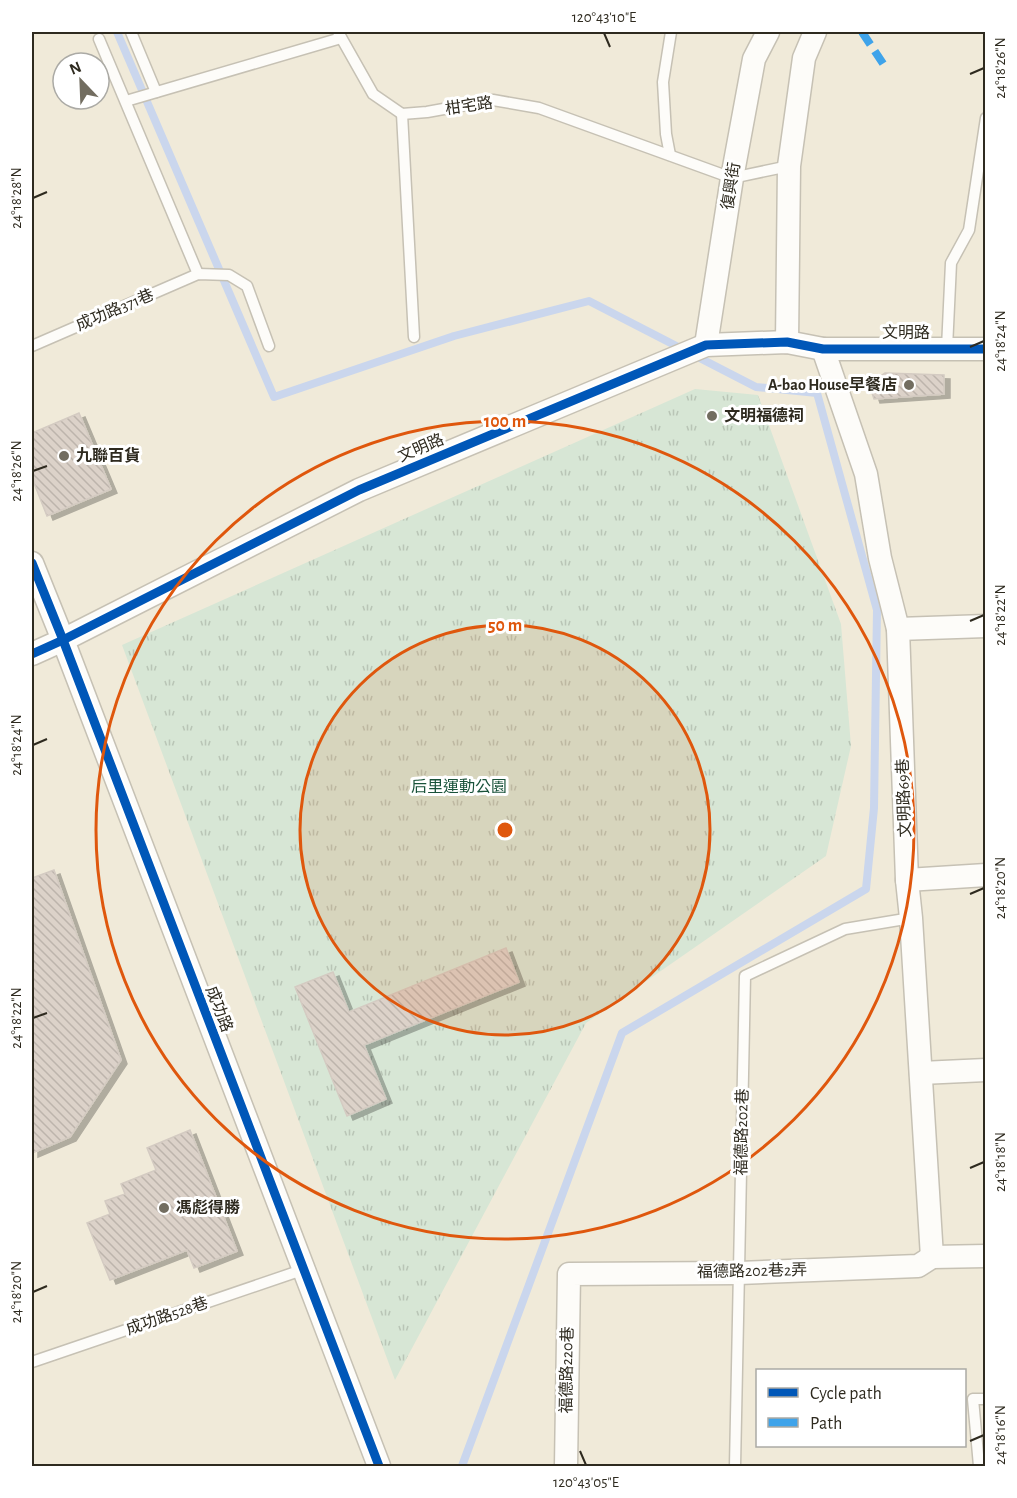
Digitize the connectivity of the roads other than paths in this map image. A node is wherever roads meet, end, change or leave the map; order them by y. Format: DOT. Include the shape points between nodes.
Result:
graph roads {
  1 [pos="131,32"];
  2 [pos="671,32"];
  3 [pos="768,32"];
  4 [pos="814,32"];
  5 [pos="339,35"];
  6 [pos="99,39"];
  7 [pos="156,92"];
  8 [pos="126,101"];
  9 [pos="402,114"];
  10 [pos="986,118"];
  11 [pos="670,155"];
  12 [pos="789,166"];
  13 [pos="732,178"];
  14 [pos="198,274"];
  15 [pos="414,337"];
  16 [pos="787,342"];
  17 [pos="268,345"];
  18 [pos="706,345"];
  19 [pos="32,346"];
  20 [pos="947,348"];
  21 [pos="824,349"];
  22 [pos="986,349"];
  23 [pos="32,563"];
  24 [pos="986,626"];
  25 [pos="898,629"];
  26 [pos="63,640"];
  27 [pos="32,654"];
  28 [pos="986,875"];
  29 [pos="907,880"];
  30 [pos="911,918"];
  31 [pos="986,1070"];
  32 [pos="921,1073"];
  33 [pos="986,1256"];
  34 [pos="932,1257"];
  35 [pos="302,1270"];
  36 [pos="739,1273"];
  37 [pos="569,1274"];
  38 [pos="32,1362"];
  39 [pos="986,1399"];
  40 [pos="379,1467"];
  41 [pos="566,1467"];
  42 [pos="735,1467"];
  43 [pos="979,1467"];
  1 -- 7 [label="lane"];
  2 -- 11 [label="lane" via="663,82"];
  3 -- 13 [label="street, 復興街" via="754,59"];
  4 -- 12 [label="street" via="804,58"];
  5 -- 7 [label="lane"];
  5 -- 9 [label="lane" via="373,94"];
  6 -- 8 [label="lane"];
  7 -- 8 [label="lane"];
  8 -- 14 [label="lane"];
  9 -- 11 [label="lane, 柑宅路" via="493,100 539,108"];
  9 -- 15 [label="lane"];
  10 -- 20 [label="lane" via="969,230 951,263"];
  11 -- 13 [label="lane, 柑宅路"];
  12 -- 13 [label="lane"];
  12 -- 16 [label="street"];
  13 -- 18 [label="street, 復興街"];
  14 -- 17 [label="lane" via="229,275 247,286"];
  14 -- 19 [label="lane, 成功路371巷"];
  16 -- 18 [label="street, 文明路"];
  16 -- 21 [label="street, 文明路"];
  18 -- 26 [label="street, 文明路" via="359,490"];
  20 -- 21 [label="street, 文明路"];
  20 -- 22 [label="street, 文明路"];
  21 -- 25 [label="street, 文明路69巷" via="866,474 880,558"];
  23 -- 26 [label="street, 成功路"];
  24 -- 25 [label="street"];
  25 -- 29 [label="street, 文明路69巷"];
  26 -- 27 [label="street, 文明路"];
  26 -- 35 [label="street, 成功路"];
  28 -- 29 [label="street"];
  29 -- 30 [label="street, 文明路69巷"];
  30 -- 32 [label="street, 文明路69巷"];
  30 -- 36 [label="lane, 福德路202巷" via="845,929 745,976"];
  31 -- 32 [label="street"];
  32 -- 34 [label="street, 文明路69巷"];
  33 -- 34 [label="street, 福德路202巷2弄"];
  34 -- 36 [label="street, 福德路202巷2弄" via="918,1266"];
  35 -- 38 [label="lane, 成功路528巷"];
  35 -- 40 [label="street, 成功路"];
  36 -- 37 [label="street, 福德路202巷2弄"];
  36 -- 42 [label="lane, 福德路202巷"];
  37 -- 41 [label="street, 福德路220巷"];
  39 -- 43 [label="lane" via="973,1399"];
}
